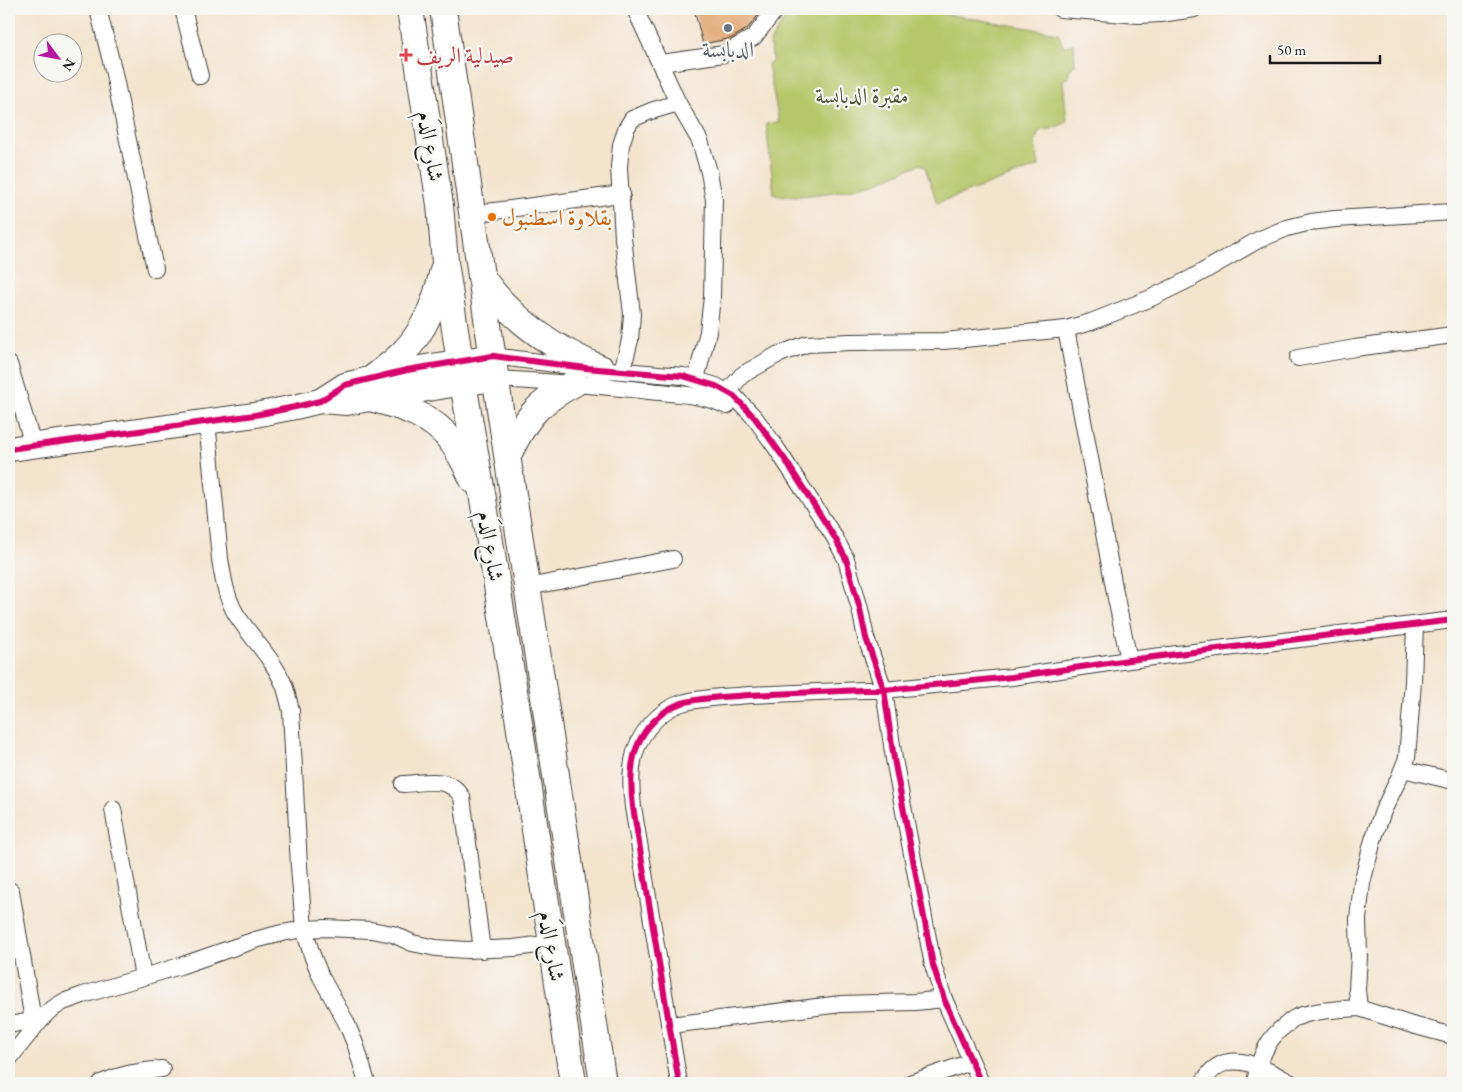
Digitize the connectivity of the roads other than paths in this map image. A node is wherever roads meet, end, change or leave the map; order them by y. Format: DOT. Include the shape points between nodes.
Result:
graph roads {
  1 [pos="98,9"];
  2 [pos="183,9"];
  3 [pos="410,9"];
  4 [pos="443,9"];
  5 [pos="635,9"];
  6 [pos="776,9"];
  7 [pos="1060,9"];
  8 [pos="1194,9"];
  9 [pos="661,63"];
  10 [pos="200,76"];
  11 [pos="678,103"];
  12 [pos="622,194"];
  13 [pos="1453,212"];
  14 [pos="472,214"];
  15 [pos="445,262"];
  16 [pos="156,269"];
  17 [pos="480,276"];
  18 [pos="1066,329"];
  19 [pos="1453,334"];
  20 [pos="1298,358"];
  21 [pos="9,364"];
  22 [pos="495,367"];
  23 [pos="612,370"];
  24 [pos="461,372"];
  25 [pos="696,379"];
  26 [pos="576,383"];
  27 [pos="374,389"];
  28 [pos="723,396"];
  29 [pos="207,421"];
  30 [pos="33,445"];
  31 [pos="9,449"];
  32 [pos="508,455"];
  33 [pos="483,499"];
  34 [pos="673,558"];
  35 [pos="528,587"];
  36 [pos="1453,618"];
  37 [pos="1415,625"];
  38 [pos="1129,660"];
  39 [pos="884,690"];
  40 [pos="1403,769"];
  41 [pos="1453,781"];
  42 [pos="403,784"];
  43 [pos="112,809"];
  44 [pos="11,891"];
  45 [pos="304,929"];
  46 [pos="552,943"];
  47 [pos="482,950"];
  48 [pos="143,977"];
  49 [pos="944,999"];
  50 [pos="1359,1008"];
  51 [pos="37,1020"];
  52 [pos="9,1025"];
  53 [pos="670,1025"];
  54 [pos="1453,1036"];
  55 [pos="9,1059"];
  56 [pos="971,1062"];
  57 [pos="1258,1065"];
  58 [pos="162,1069"];
  59 [pos="101,1083"];
  60 [pos="367,1083"];
  61 [pos="573,1083"];
  62 [pos="603,1083"];
  63 [pos="679,1083"];
  64 [pos="910,1083"];
  65 [pos="981,1083"];
  66 [pos="1203,1083"];
  67 [pos="1255,1083"];
  68 [pos="1291,1083"];
  1 -- 16 [label="street"];
  2 -- 10 [label="street"];
  3 -- 15 [label="main road, شارع الدَم" via="440,205"];
  4 -- 14 [label="main road, شارع الدَم"];
  5 -- 9 [label="street"];
  6 -- 9 [label="street" via="754,37 724,54"];
  7 -- 8 [label="street" via="1139,15"];
  9 -- 11 [label="street"];
  11 -- 12 [label="street" via="632,119 621,145"];
  11 -- 25 [label="street" via="700,141 709,172 714,209 712,297 708,332"];
  12 -- 14 [label="street"];
  12 -- 23 [label="street" via="632,314 630,340"];
  13 -- 18 [label="street" via="1335,219 1287,228 1258,240 1151,298"];
  14 -- 17 [label="main road, شارع الدَم"];
  15 -- 24 [label="main road, شارع الدَم"];
  15 -- 27 [label="main road" via="425,324"];
  17 -- 22 [label="main road, شارع الدَم"];
  17 -- 23 [label="main road" via="511,312 532,329 581,360"];
  18 -- 28 [label="street" via="944,341 807,344 777,355 742,375"];
  18 -- 38 [label="street"];
  19 -- 20 [label="street"];
  21 -- 30 [label="street"];
  22 -- 23 [label="street"];
  22 -- 24 [label="street"];
  22 -- 26 [label="street"];
  22 -- 32 [label="main road, شارع الدَم"];
  23 -- 25 [label="street"];
  24 -- 27 [label="street"];
  24 -- 33 [label="main road, شارع الدَم"];
  25 -- 28 [label="street"];
  26 -- 28 [label="street" via="694,396"];
  26 -- 32 [label="main road" via="536,409"];
  27 -- 29 [label="street" via="347,403 320,401"];
  27 -- 33 [label="main road" via="440,429 452,442"];
  28 -- 39 [label="street" via="755,418 835,538 846,559 866,638"];
  29 -- 30 [label="street"];
  29 -- 45 [label="street" via="225,587 236,613 278,672 291,711"];
  30 -- 31 [label="street"];
  32 -- 35 [label="main road, شارع الدَم"];
  33 -- 46 [label="main road, شارع الدَم"];
  34 -- 35 [label="street"];
  35 -- 62 [label="main road, شارع الدَم"];
  36 -- 37 [label="street"];
  37 -- 38 [label="street"];
  37 -- 40 [label="street" via="1407,758"];
  38 -- 39 [label="street" via="1012,677"];
  39 -- 49 [label="street" via="933,965"];
  39 -- 53 [label="street" via="760,695 682,703 661,715 643,734 634,753 631,793"];
  40 -- 41 [label="street"];
  40 -- 50 [label="street" via="1383,811 1362,884 1358,919"];
  42 -- 47 [label="street" via="441,782 457,789 462,797"];
  43 -- 48 [label="street"];
  44 -- 51 [label="street"];
  45 -- 47 [label="street" via="371,930 436,948"];
  45 -- 48 [label="street" via="255,940"];
  45 -- 60 [label="street" via="321,977 356,1046"];
  46 -- 47 [label="street"];
  46 -- 61 [label="main road, شارع الدَم"];
  48 -- 51 [label="street" via="63,1002"];
  49 -- 53 [label="street" via="833,1004"];
  49 -- 56 [label="street"];
  50 -- 54 [label="street"];
  50 -- 57 [label="street" via="1296,1017 1277,1031"];
  51 -- 52 [label="street"];
  51 -- 55 [label="street"];
  53 -- 63 [label="street"];
  56 -- 64 [label="street"];
  56 -- 65 [label="street"];
  57 -- 66 [label="street" via="1225,1063 1210,1072"];
  57 -- 67 [label="street"];
  57 -- 68 [label="street"];
  58 -- 59 [label="street" via="130,1073"];
}
